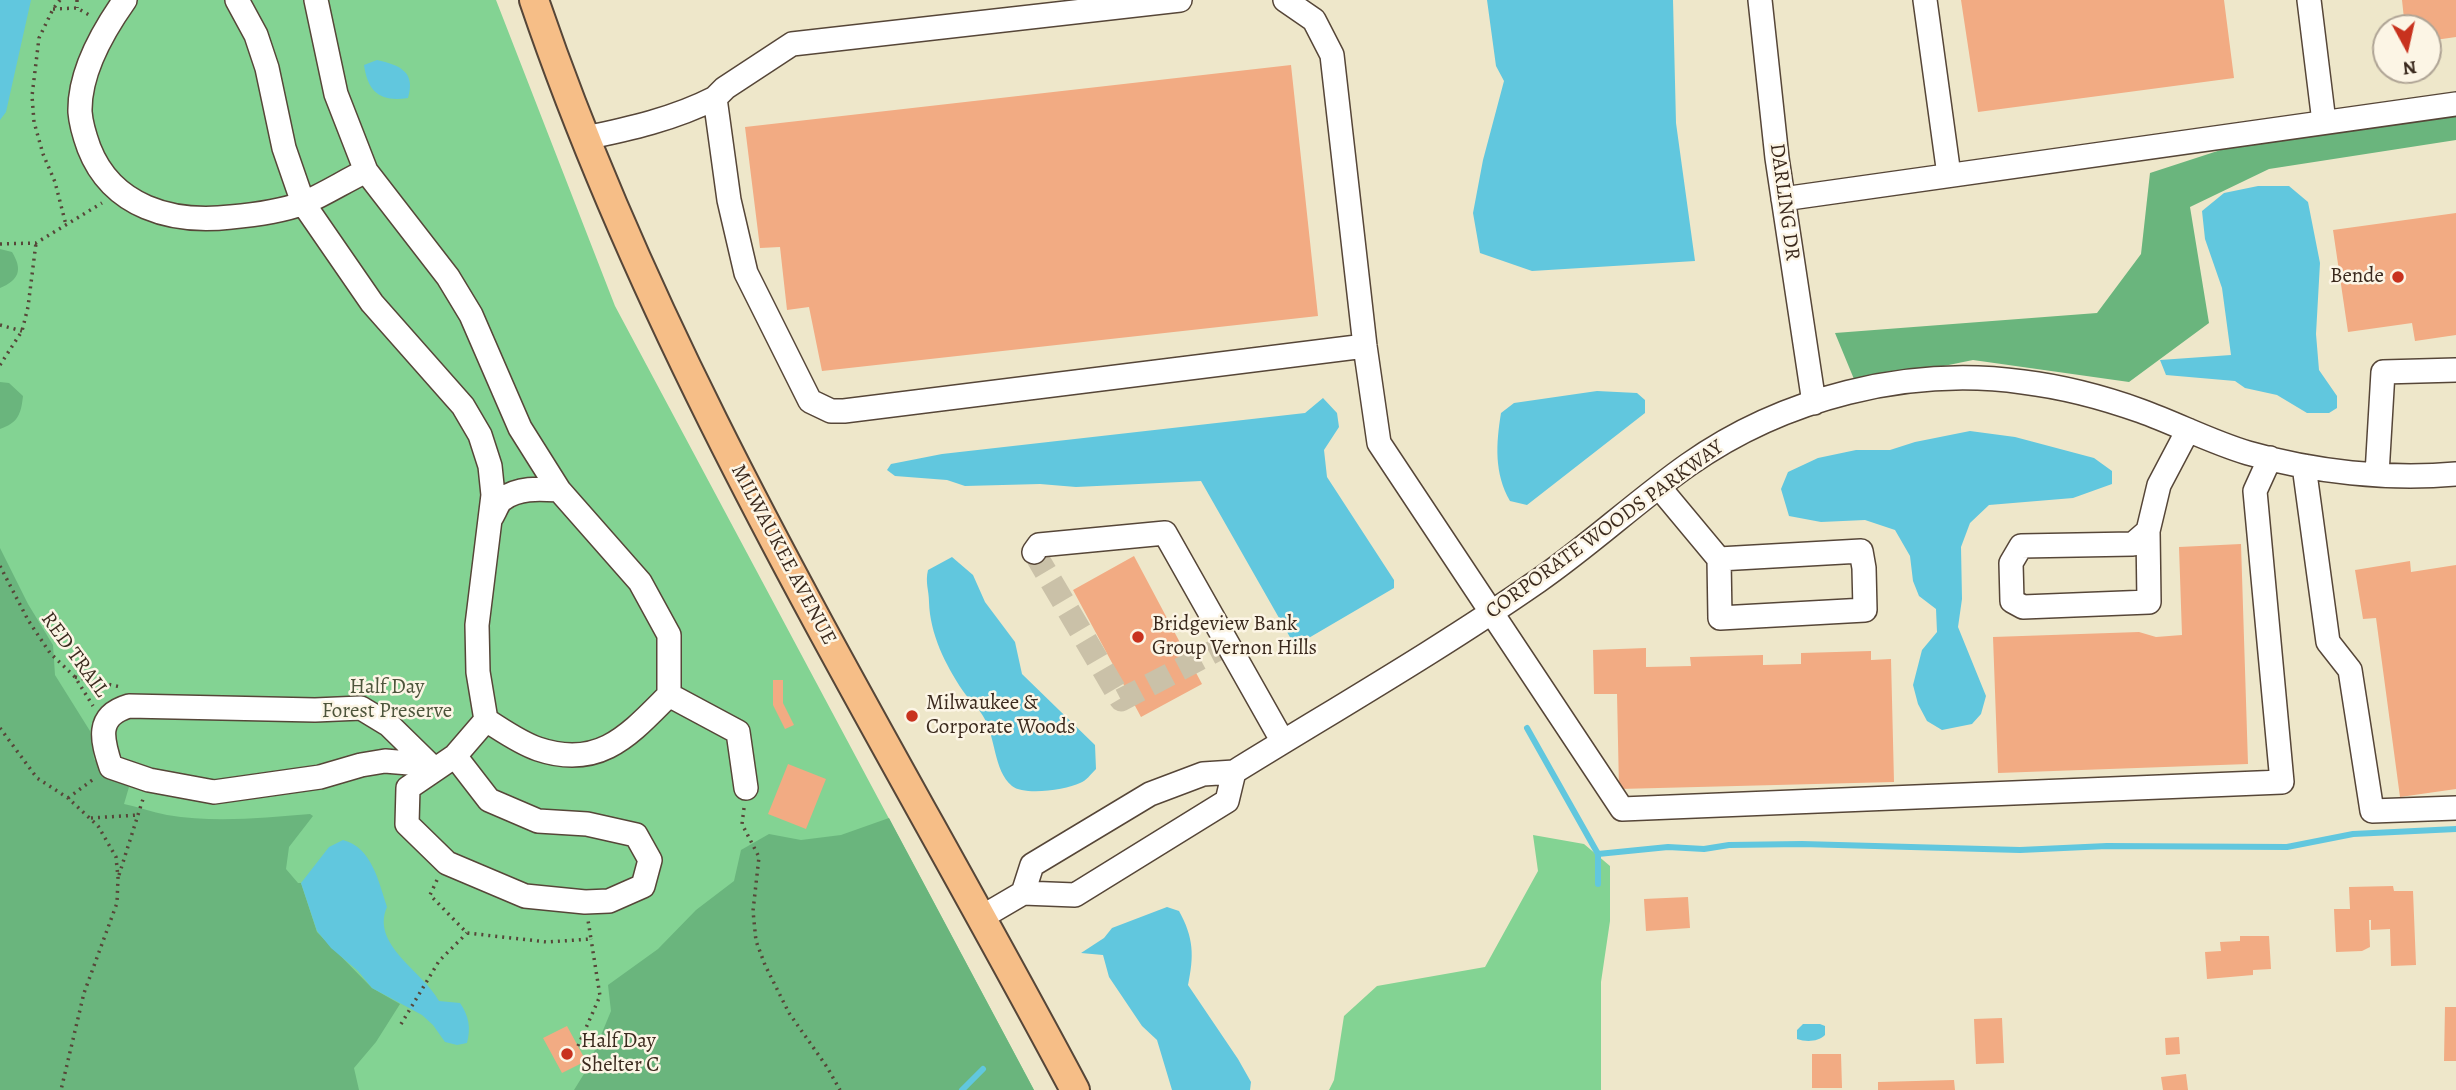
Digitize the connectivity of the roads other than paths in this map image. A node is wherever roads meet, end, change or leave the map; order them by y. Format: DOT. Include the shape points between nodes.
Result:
graph roads {
  1 [pos="125,0"];
  2 [pos="237,0"];
  3 [pos="316,0"];
  4 [pos="534,0"];
  5 [pos="1180,0"];
  6 [pos="1285,0"];
  7 [pos="1760,0"];
  8 [pos="1925,0"];
  9 [pos="2309,0"];
  10 [pos="715,98"];
  11 [pos="2456,104"];
  12 [pos="2324,122"];
  13 [pos="585,138"];
  14 [pos="366,171"];
  15 [pos="1949,175"];
  16 [pos="1783,199"];
  17 [pos="303,203"];
  18 [pos="1365,346"];
  19 [pos="2456,370"];
  20 [pos="1815,403"];
  21 [pos="2188,430"];
  22 [pos="2270,458"];
  23 [pos="2304,466"];
  24 [pos="2377,474"];
  25 [pos="2456,474"];
  26 [pos="1659,487"];
  27 [pos="559,490"];
  28 [pos="490,521"];
  29 [pos="2148,531"];
  30 [pos="1034,552"];
  31 [pos="1718,559"];
  32 [pos="1492,612"];
  33 [pos="669,695"];
  34 [pos="486,720"];
  35 [pos="1283,742"];
  36 [pos="455,756"];
  37 [pos="434,769"];
  38 [pos="1234,772"];
  39 [pos="746,788"];
  40 [pos="2456,808"];
  41 [pos="1023,893"];
  42 [pos="982,917"];
  43 [pos="1075,1090"];
  1 -- 17 [label="street" via="107,27 87,75 80,112 84,134 103,176 138,205 199,218 229,218"];
  2 -- 17 [label="street" via="267,68 284,148"];
  3 -- 14 [label="street" via="336,94"];
  4 -- 13 [label="main road, MILWAUKEE AVENUE"];
  5 -- 10 [label="street" via="792,44"];
  6 -- 18 [label="street" via="1314,20 1332,55"];
  7 -- 16 [label="street, DARLING DR"];
  8 -- 15 [label="street"];
  9 -- 12 [label="street"];
  10 -- 13 [label="street" via="633,128"];
  10 -- 18 [label="street" via="729,200 746,273 810,401 831,411"];
  11 -- 12 [label="street"];
  12 -- 15 [label="street"];
  13 -- 42 [label="main road, MILWAUKEE AVENUE" via="699,397"];
  14 -- 17 [label="street"];
  14 -- 27 [label="street" via="471,314 520,428"];
  15 -- 16 [label="street"];
  16 -- 20 [label="street, DARLING DR"];
  17 -- 28 [label="street" via="372,303 463,406 480,435 490,466"];
  18 -- 32 [label="street" via="1379,443"];
  19 -- 24 [label="street" via="2383,372"];
  20 -- 21 [label="street, CORPORATE WOODS PARKWAY" via="1921,380 2019,381 2077,390"];
  20 -- 26 [label="street, CORPORATE WOODS PARKWAY" via="1724,442"];
  21 -- 22 [label="street, CORPORATE WOODS PARKWAY"];
  21 -- 29 [label="street" via="2159,485"];
  22 -- 23 [label="street, CORPORATE WOODS PARKWAY"];
  22 -- 32 [label="street" via="2255,491 2282,782 1622,809"];
  23 -- 24 [label="street, CORPORATE WOODS PARKWAY"];
  23 -- 40 [label="street" via="2328,642 2350,670 2372,811"];
  24 -- 25 [label="street, CORPORATE WOODS PARKWAY"];
  26 -- 31 [label="street"];
  26 -- 32 [label="street, CORPORATE WOODS PARKWAY"];
  27 -- 28 [label="street" via="538,489 502,499"];
  27 -- 33 [label="street" via="640,582 658,614 669,635"];
  28 -- 34 [label="street" via="477,625"];
  29 -- 29 [label="street" via="2133,544 2021,546 2011,563 2012,600 2023,607 2149,602"];
  30 -- 35 [label="street" via="1039,545 1165,533"];
  31 -- 31 [label="street" via="1860,551 1865,610 1720,618"];
  32 -- 35 [label="street, CORPORATE WOODS PARKWAY"];
  33 -- 34 [label="street" via="628,736 580,756 537,749"];
  33 -- 39 [label="street" via="738,732"];
  34 -- 36 [label="street"];
  35 -- 38 [label="street, CORPORATE WOODS PARKWAY"];
  36 -- 37 [label="street"];
  36 -- 37 [label="street" via="489,800 538,821 587,824 636,835 650,860 643,886 609,901 525,896 447,863 407,824 408,788"];
  37 -- 37 [label="street" via="389,725 361,708 129,706 117,710 102,732 111,767 149,780 214,792 320,777 385,761"];
  38 -- 41 [label="street, CORPORATE WOODS PARKWAY" via="1203,774 1150,794 1032,865"];
  38 -- 41 [label="street" via="1227,801 1075,895"];
  41 -- 42 [label="street"];
  42 -- 43 [label="main road, MILWAUKEE AVENUE"];
}
